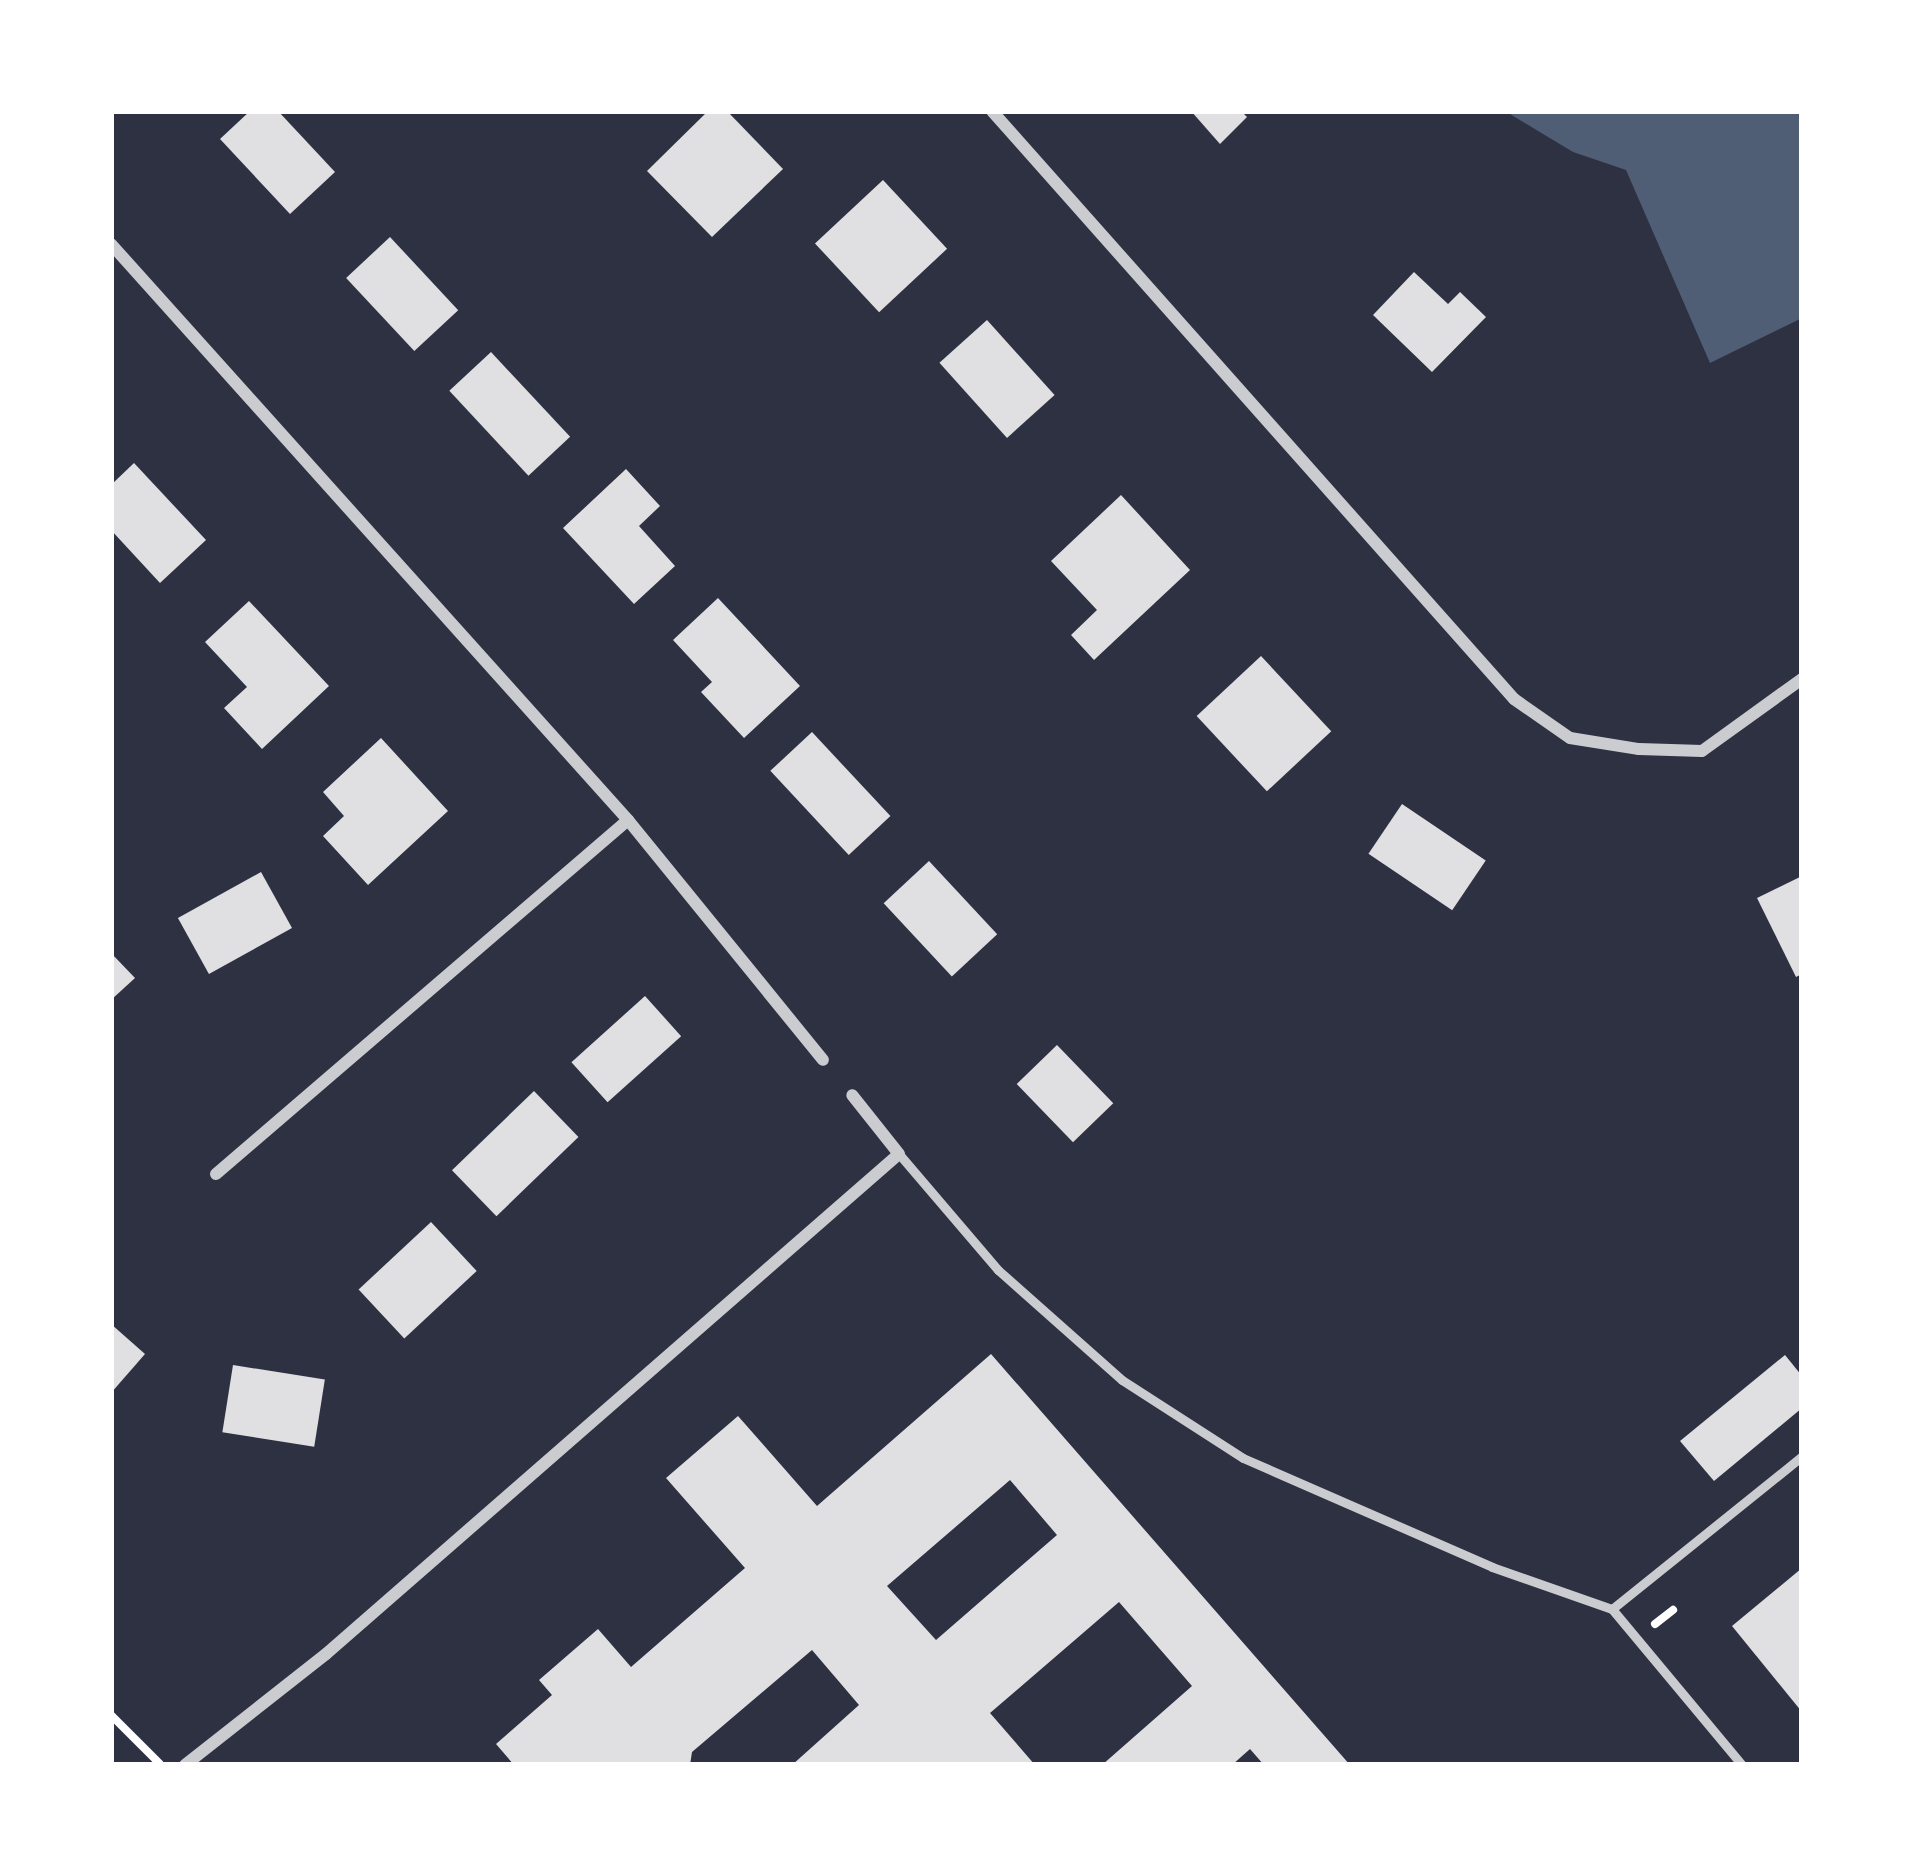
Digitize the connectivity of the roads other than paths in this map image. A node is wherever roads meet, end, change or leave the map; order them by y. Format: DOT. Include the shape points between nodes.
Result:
graph roads {
  1 [pos="992,111"];
  2 [pos="111,244"];
  3 [pos="1802,679"];
  4 [pos="628,820"];
  5 [pos="823,1060"];
  6 [pos="852,1095"];
  7 [pos="899,1154"];
  8 [pos="216,1174"];
  9 [pos="1802,1456"];
  10 [pos="1612,1609"];
  11 [pos="185,1765"];
  12 [pos="1742,1765"];
  1 -- 3 [label="street" via="1514,699 1570,738 1702,751"];
  2 -- 4 [label="street"];
  4 -- 5 [label="street"];
  4 -- 8 [label="street"];
  6 -- 7 [label="street"];
  7 -- 10 [label="lane" via="998,1270 1122,1380 1243,1458 1492,1567"];
  7 -- 11 [label="street" via="326,1654"];
  9 -- 10 [label="lane"];
  10 -- 12 [label="lane"];
}
